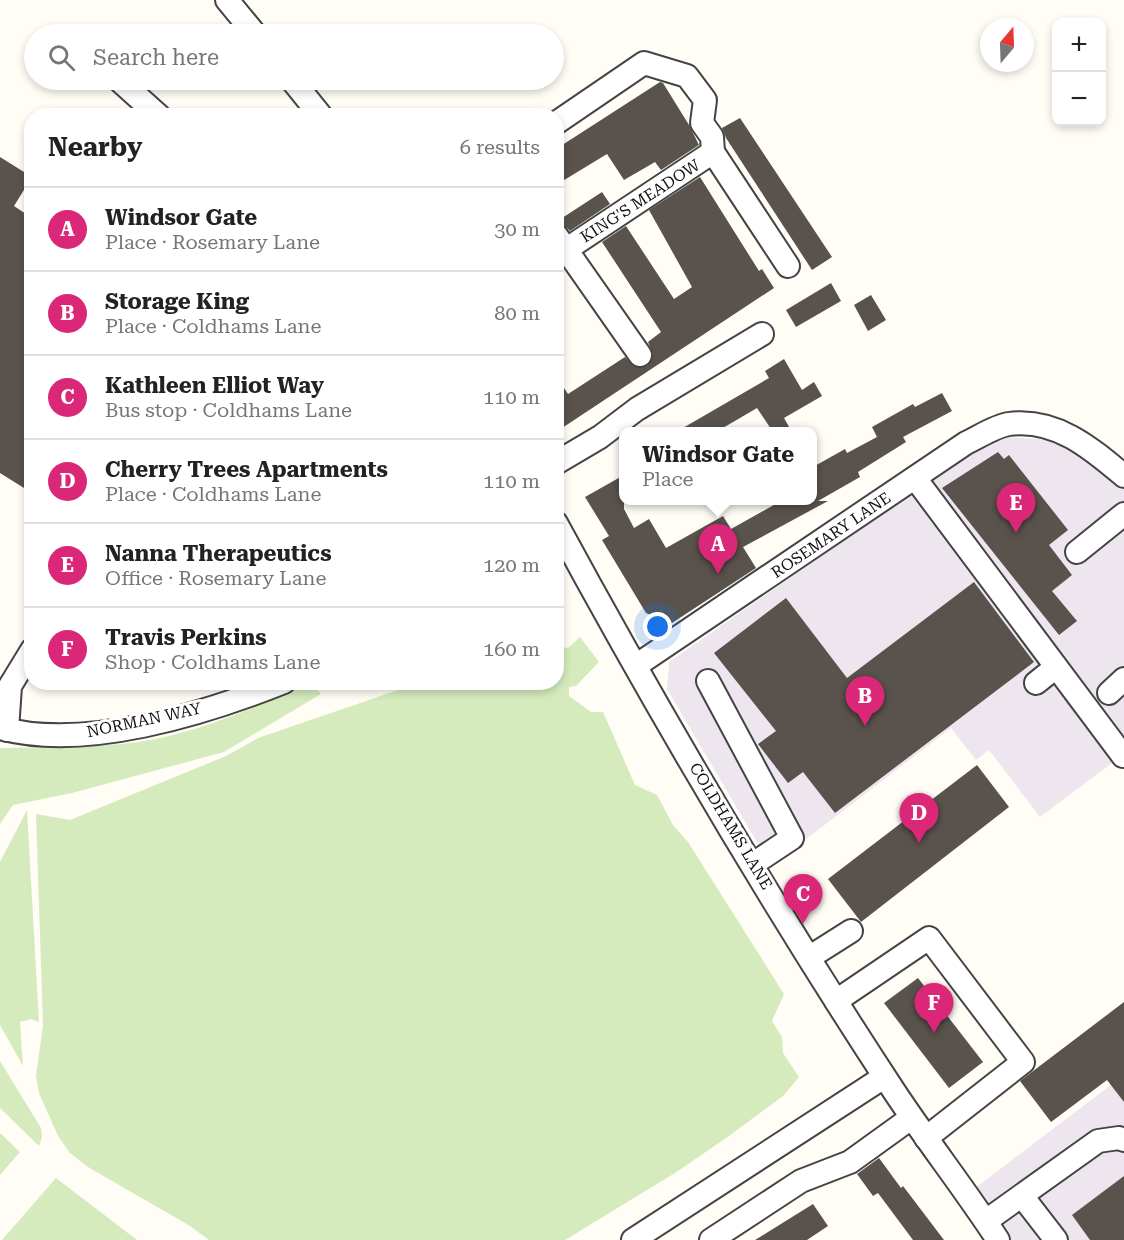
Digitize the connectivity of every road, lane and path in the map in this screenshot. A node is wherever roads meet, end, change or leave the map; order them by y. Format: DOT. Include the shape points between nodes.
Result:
graph roads {
  1 [pos="227,0"];
  2 [pos="247,24"];
  3 [pos="130,90"];
  4 [pos="300,90"];
  5 [pos="150,108"];
  6 [pos="315,108"];
  7 [pos="564,118"];
  8 [pos="713,152"];
  9 [pos="564,241"];
  10 [pos="564,245"];
  11 [pos="788,266"];
  12 [pos="762,334"];
  13 [pos="640,355"];
  14 [pos="564,458"];
  15 [pos="1124,476"];
  16 [pos="915,478"];
  17 [pos="1124,514"];
  18 [pos="564,543"];
  19 [pos="1077,552"];
  20 [pos="24,663"];
  21 [pos="637,665"];
  22 [pos="1056,667"];
  23 [pos="708,681"];
  24 [pos="1036,683"];
  25 [pos="260,690"];
  26 [pos="4,729"];
  27 [pos="1119,743"];
  28 [pos="753,864"];
  29 [pos="851,931"];
  30 [pos="810,957"];
  31 [pos="837,1001"];
  32 [pos="884,1077"];
  33 [pos="911,1118"];
  34 [pos="926,1138"];
  35 [pos="1124,1140"];
  36 [pos="1022,1196"];
  37 [pos="986,1221"];
  38 [pos="633,1240"];
  39 [pos="711,1240"];
  40 [pos="998,1240"];
  41 [pos="1056,1240"];
  1 -- 2 [label="street"];
  3 -- 5 [label="street"];
  4 -- 6 [label="street"];
  7 -- 8 [label="street, KING'S MEADOW" via="644,63 687,76 705,100 702,123 712,137"];
  8 -- 9 [label="street, KING'S MEADOW"];
  8 -- 11 [label="street, KING'S MEADOW"];
  10 -- 13 [label="street"];
  12 -- 14 [label="street"];
  15 -- 16 [label="street, ROSEMARY LANE" via="1087,445 1060,431 1033,424 1007,424 966,443"];
  16 -- 21 [label="street, ROSEMARY LANE"];
  16 -- 22 [label="street"];
  17 -- 19 [label="street"];
  18 -- 21 [label="street, COLDHAMS LANE"];
  20 -- 26 [label="street" via="10,686"];
  21 -- 28 [label="street, COLDHAMS LANE"];
  22 -- 24 [label="street"];
  22 -- 27 [label="street"];
  23 -- 28 [label="street" via="792,838"];
  25 -- 26 [label="street, NORMAN WAY" via="177,717 106,731 57,735"];
  28 -- 30 [label="street, COLDHAMS LANE"];
  29 -- 30 [label="street"];
  30 -- 31 [label="street, COLDHAMS LANE"];
  31 -- 32 [label="street, COLDHAMS LANE"];
  31 -- 34 [label="street" via="928,938 1023,1062"];
  32 -- 33 [label="street, COLDHAMS LANE"];
  32 -- 38 [label="street"];
  33 -- 34 [label="street, COLDHAMS LANE"];
  33 -- 39 [label="street" via="850,1162 801,1181"];
  34 -- 37 [label="street, COLDHAMS LANE"];
  35 -- 36 [label="street" via="1098,1141"];
  36 -- 37 [label="street"];
  36 -- 41 [label="street"];
  37 -- 40 [label="street, COLDHAMS LANE"];
}
